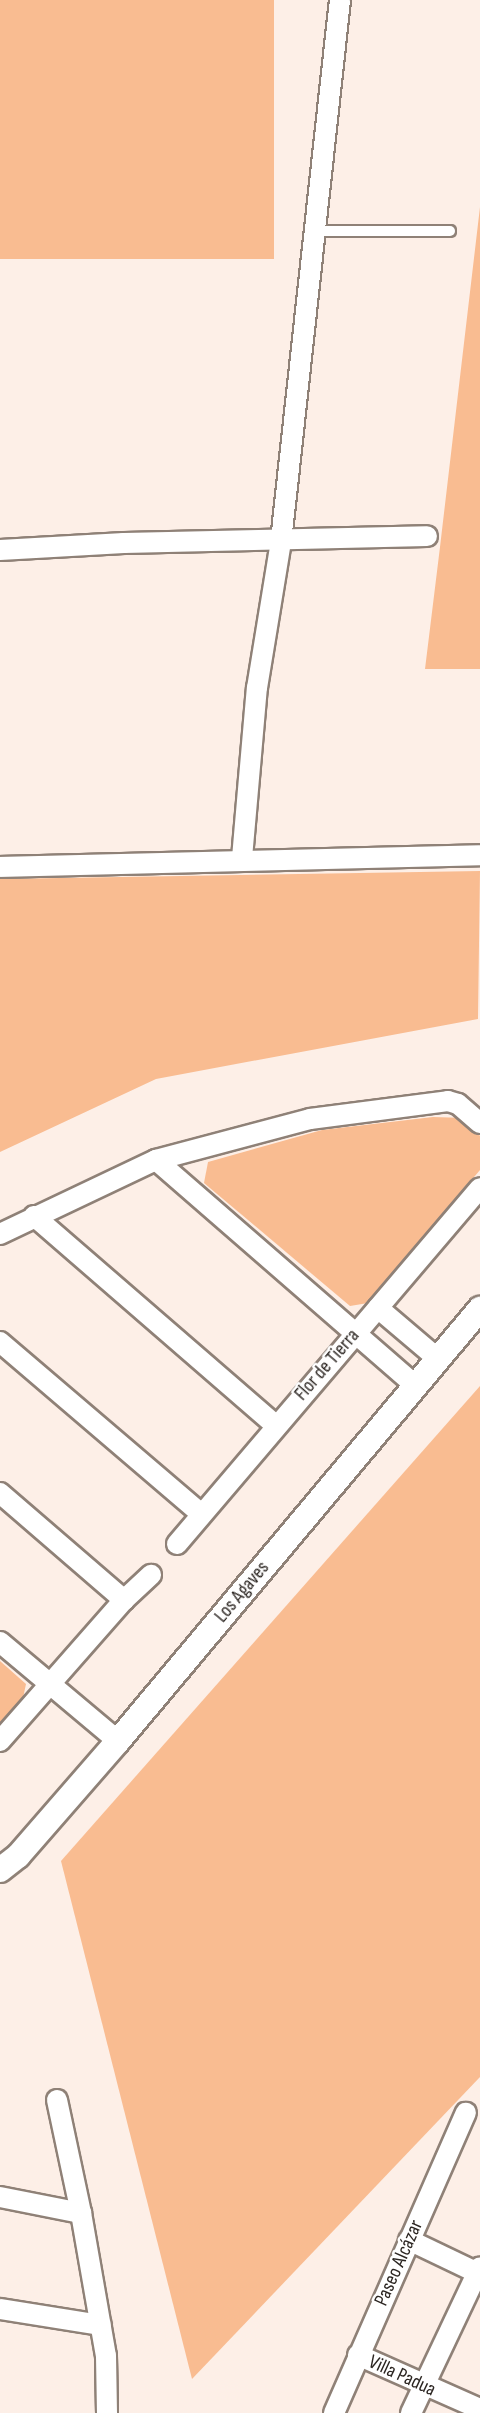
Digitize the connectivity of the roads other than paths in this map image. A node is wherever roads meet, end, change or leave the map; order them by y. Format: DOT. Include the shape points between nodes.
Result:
graph roads {
  1 [pos="340,0"];
  2 [pos="315,231"];
  3 [pos="450,231"];
  4 [pos="427,536"];
  5 [pos="281,540"];
  6 [pos="0,550"];
  7 [pos="480,855"];
  8 [pos="242,858"];
  9 [pos="0,867"];
  10 [pos="480,1123"];
  11 [pos="156,1160"];
  12 [pos="480,1188"];
  13 [pos="34,1216"];
  14 [pos="0,1234"];
  15 [pos="378,1308"];
  16 [pos="480,1309"];
  17 [pos="355,1335"];
  18 [pos="0,1342"];
  19 [pos="437,1359"];
  20 [pos="414,1384"];
  21 [pos="275,1425"];
  22 [pos="0,1493"];
  23 [pos="200,1513"];
  24 [pos="177,1544"];
  25 [pos="151,1575"];
  26 [pos="124,1600"];
  27 [pos="0,1642"];
  28 [pos="51,1684"];
  29 [pos="0,1741"];
  30 [pos="118,1741"];
  31 [pos="0,1870"];
  32 [pos="57,2100"];
  33 [pos="466,2113"];
  34 [pos="0,2197"];
  35 [pos="81,2213"];
  36 [pos="409,2240"];
  37 [pos="479,2271"];
  38 [pos="0,2309"];
  39 [pos="101,2325"];
  40 [pos="358,2355"];
  41 [pos="423,2387"];
  42 [pos="480,2409"];
  43 [pos="107,2413"];
  44 [pos="334,2413"];
  45 [pos="411,2413"];
  1 -- 2 [label="street"];
  2 -- 3 [label="lane"];
  2 -- 5 [label="street"];
  4 -- 5 [label="street"];
  5 -- 6 [label="street"];
  5 -- 8 [label="street" via="257,688"];
  7 -- 8 [label="street"];
  8 -- 9 [label="street"];
  10 -- 11 [label="street" via="458,1104 434,1102 310,1119"];
  11 -- 13 [label="street"];
  11 -- 17 [label="street"];
  12 -- 15 [label="street, Flor de Tierra"];
  13 -- 14 [label="street"];
  13 -- 21 [label="street"];
  15 -- 17 [label="street, Flor de Tierra"];
  15 -- 19 [label="street"];
  16 -- 19 [label="street, Los Agaves"];
  17 -- 20 [label="street"];
  17 -- 21 [label="street, Flor de Tierra"];
  18 -- 23 [label="street"];
  19 -- 20 [label="street, Los Agaves"];
  20 -- 30 [label="street, Los Agaves"];
  21 -- 23 [label="street, Flor de Tierra"];
  22 -- 26 [label="street"];
  23 -- 24 [label="street, Flor de Tierra"];
  25 -- 26 [label="street"];
  26 -- 28 [label="street"];
  27 -- 28 [label="street"];
  28 -- 29 [label="street"];
  28 -- 30 [label="street"];
  30 -- 31 [label="street, Los Agaves" via="18,1856"];
  32 -- 35 [label="street"];
  33 -- 36 [label="street, Paseo Alcázar"];
  34 -- 35 [label="street"];
  35 -- 39 [label="street"];
  36 -- 37 [label="street"];
  36 -- 40 [label="street, Paseo Alcázar"];
  37 -- 41 [label="street"];
  38 -- 39 [label="street"];
  39 -- 43 [label="street"];
  40 -- 41 [label="street, Villa Padua"];
  40 -- 44 [label="street, Paseo Alcázar"];
  41 -- 42 [label="street, Villa Padua"];
  41 -- 45 [label="street"];
}
